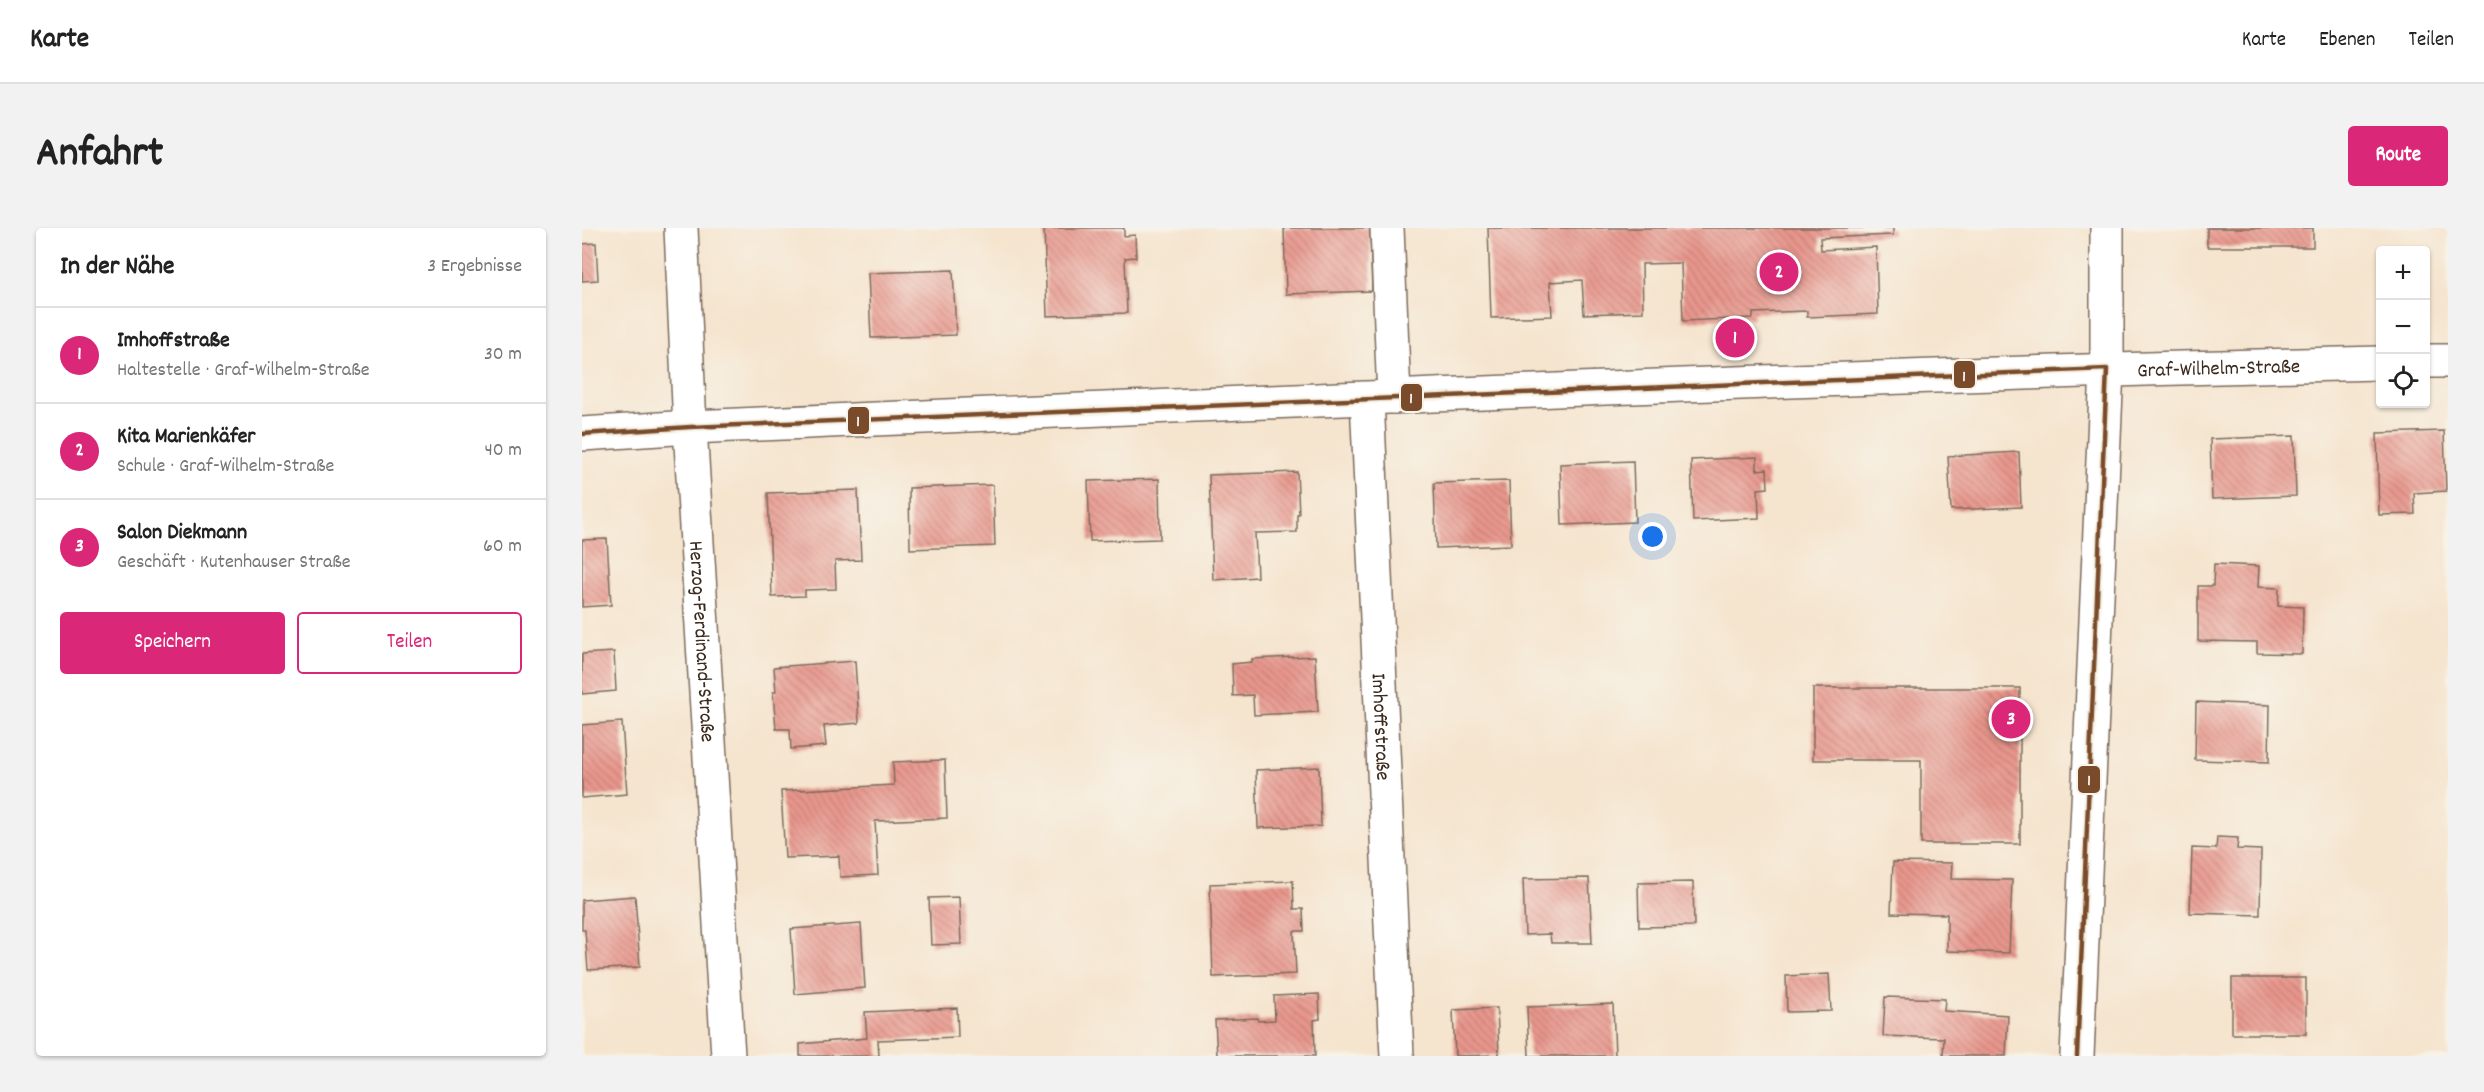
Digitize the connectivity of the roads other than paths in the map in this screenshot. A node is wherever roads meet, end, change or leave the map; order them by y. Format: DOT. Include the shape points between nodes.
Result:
graph roads {
  1 [pos="681,228"];
  2 [pos="1387,228"];
  3 [pos="2107,228"];
  4 [pos="2448,361"];
  5 [pos="2430,362"];
  6 [pos="2376,363"];
  7 [pos="2107,369"];
  8 [pos="1381,398"];
  9 [pos="690,426"];
  10 [pos="582,434"];
  11 [pos="728,1056"];
  12 [pos="1397,1056"];
  13 [pos="2077,1056"];
  1 -- 9 [label="street, Herzog-Ferdinand-Straße"];
  2 -- 8 [label="street, Imhoffstraße"];
  3 -- 7 [label="street"];
  4 -- 5 [label="street"];
  6 -- 7 [label="street, Graf-Wilhelm-Straße"];
  7 -- 8 [label="street, Graf-Wilhelm-Straße"];
  7 -- 13 [label="street"];
  8 -- 9 [label="street, Graf-Wilhelm-Straße"];
  8 -- 12 [label="street, Imhoffstraße"];
  9 -- 10 [label="street, Graf-Wilhelm-Straße"];
  9 -- 11 [label="street, Herzog-Ferdinand-Straße"];
}
